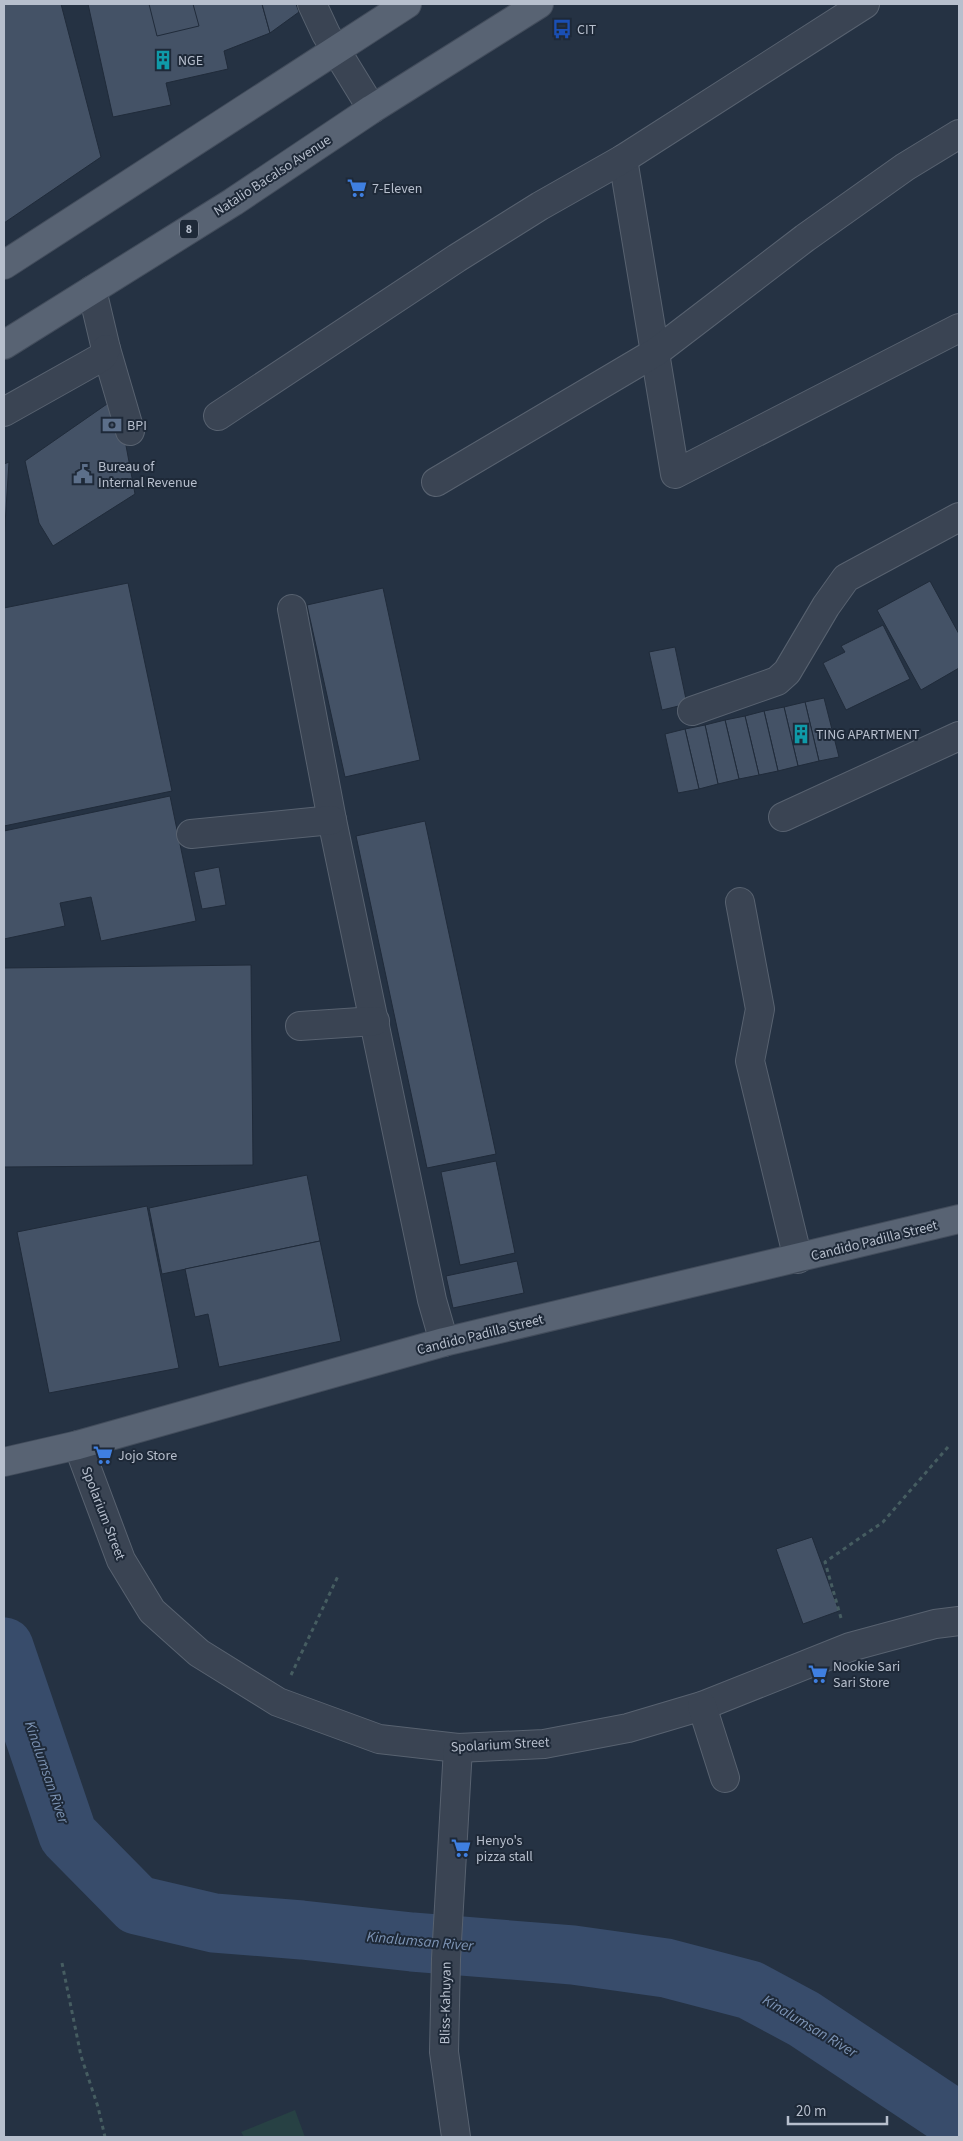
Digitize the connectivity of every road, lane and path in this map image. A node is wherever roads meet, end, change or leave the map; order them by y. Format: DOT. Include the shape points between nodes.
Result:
graph roads {
  1 [pos="312,4"];
  2 [pos="407,4"];
  3 [pos="539,4"];
  4 [pos="865,4"];
  5 [pos="336,50"];
  6 [pos="372,109"];
  7 [pos="959,134"];
  8 [pos="624,160"];
  9 [pos="4,266"];
  10 [pos="92,290"];
  11 [pos="959,328"];
  12 [pos="4,345"];
  13 [pos="106,349"];
  14 [pos="656,352"];
  15 [pos="4,412"];
  16 [pos="218,416"];
  17 [pos="130,431"];
  18 [pos="436,482"];
  19 [pos="959,517"];
  20 [pos="292,609"];
  21 [pos="692,711"];
  22 [pos="959,736"];
  23 [pos="783,817"];
  24 [pos="332,820"];
  25 [pos="191,834"];
  26 [pos="740,902"];
  27 [pos="375,1020"];
  28 [pos="300,1026"];
  29 [pos="959,1219"];
  30 [pos="798,1259"];
  31 [pos="444,1342"];
  32 [pos="78,1445"];
  33 [pos="948,1447"];
  34 [pos="4,1462"];
  35 [pos="339,1574"];
  36 [pos="959,1622"];
  37 [pos="850,1647"];
  38 [pos="278,1702"];
  39 [pos="702,1706"];
  40 [pos="458,1748"];
  41 [pos="724,1778"];
  42 [pos="62,1963"];
  43 [pos="105,2137"];
  44 [pos="456,2137"];
  1 -- 5 [label="street"];
  2 -- 5 [label="main road"];
  3 -- 6 [label="main road, Natalio Bacalso Avenue / 8"];
  4 -- 8 [label="street"];
  5 -- 6 [label="street"];
  5 -- 9 [label="main road"];
  6 -- 10 [label="main road, Natalio Bacalso Avenue / 8" via="233,202"];
  7 -- 14 [label="street" via="905,167 820,227"];
  8 -- 14 [label="street"];
  8 -- 16 [label="street" via="540,206 457,258"];
  10 -- 12 [label="main road, Natalio Bacalso Avenue / 8"];
  10 -- 13 [label="street"];
  11 -- 14 [label="street" via="675,474"];
  13 -- 15 [label="street" via="102,358"];
  13 -- 17 [label="street"];
  14 -- 18 [label="street"];
  19 -- 21 [label="street" via="846,578 787,672 777,681"];
  20 -- 24 [label="street"];
  22 -- 23 [label="street"];
  24 -- 25 [label="street"];
  24 -- 27 [label="street"];
  26 -- 30 [label="street" via="760,1009 750,1061"];
  27 -- 28 [label="street"];
  27 -- 31 [label="street" via="432,1300"];
  29 -- 30 [label="main road, Candido Padilla Street"];
  30 -- 31 [label="main road, Candido Padilla Street"];
  31 -- 32 [label="main road, Candido Padilla Street"];
  32 -- 34 [label="main road, Candido Padilla Street"];
  32 -- 38 [label="street, Spolarium Street" via="121,1560 152,1611 199,1653"];
  33 -- 37 [label="path" via="883,1522 825,1562"];
  35 -- 38 [label="path"];
  36 -- 37 [label="street, Spolarium Street" via="935,1624"];
  37 -- 39 [label="street, Spolarium Street"];
  38 -- 40 [label="street, Spolarium Street" via="379,1739"];
  39 -- 40 [label="street, Spolarium Street" via="628,1728 544,1744"];
  39 -- 41 [label="street"];
  40 -- 44 [label="street, Bliss-Kahuyan" via="444,2052"];
  42 -- 43 [label="path" via="81,2056"];
}
